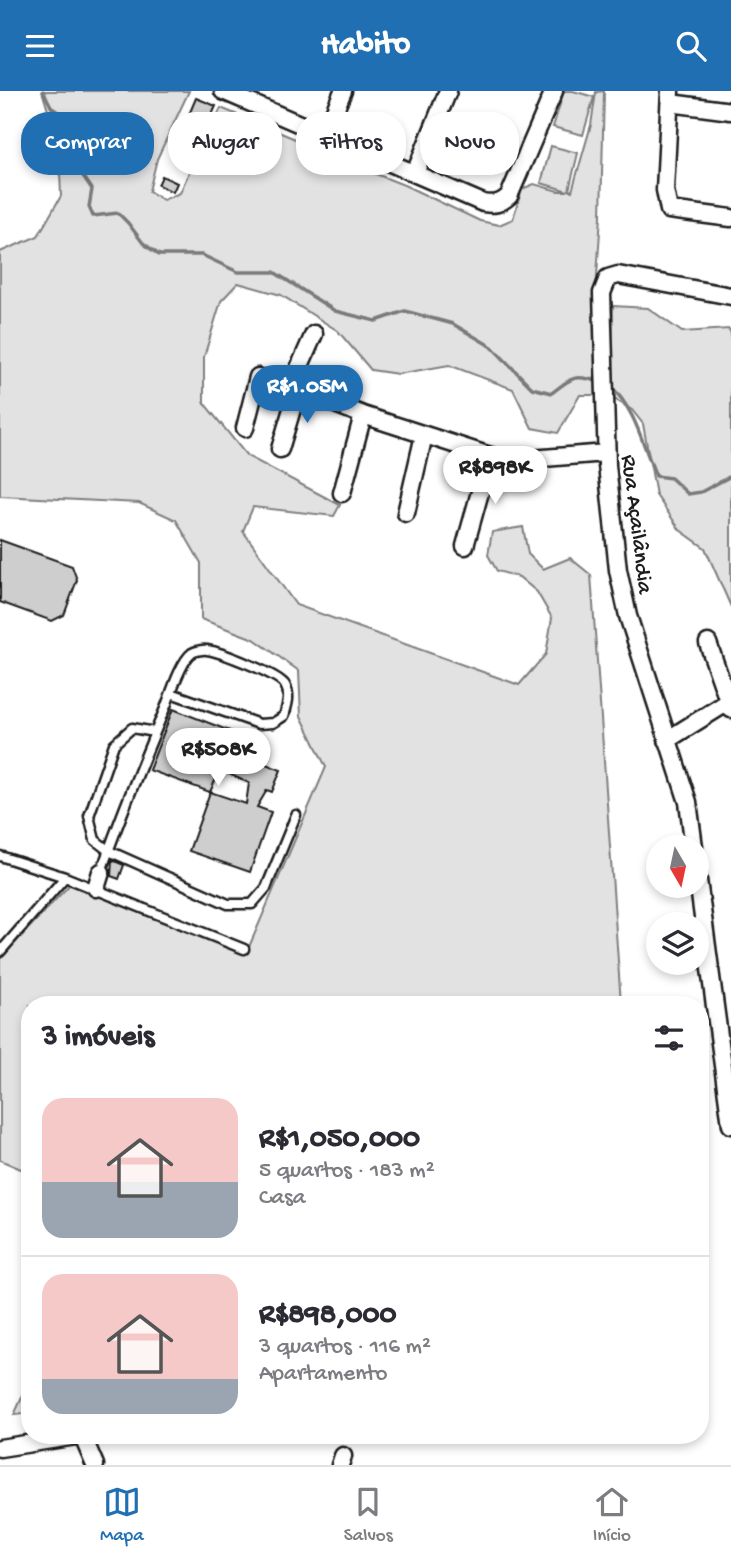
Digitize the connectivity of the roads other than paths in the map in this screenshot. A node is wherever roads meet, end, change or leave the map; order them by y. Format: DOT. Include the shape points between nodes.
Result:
graph roads {
  1 [pos="343,91"];
  2 [pos="448,91"];
  3 [pos="554,91"];
  4 [pos="232,93"];
  5 [pos="670,97"];
  6 [pos="731,111"];
  7 [pos="334,112"];
  8 [pos="296,121"];
  9 [pos="406,169"];
  10 [pos="415,173"];
  11 [pos="731,218"];
  12 [pos="731,296"];
  13 [pos="314,334"];
  14 [pos="295,388"];
  15 [pos="363,415"];
  16 [pos="245,428"];
  17 [pos="425,435"];
  18 [pos="280,449"];
  19 [pos="606,453"];
  20 [pos="490,456"];
  21 [pos="342,493"];
  22 [pos="405,513"];
  23 [pos="465,546"];
  24 [pos="708,643"];
  25 [pos="171,692"];
  26 [pos="729,705"];
  27 [pos="155,732"];
  28 [pos="667,740"];
  29 [pos="296,815"];
  30 [pos="692,835"];
  31 [pos="109,851"];
  32 [pos="0,856"];
  33 [pos="102,872"];
  34 [pos="65,877"];
  35 [pos="96,888"];
  36 [pos="700,898"];
  37 [pos="244,949"];
  38 [pos="0,952"];
  39 [pos="731,1125"];
  40 [pos="26,1444"];
  41 [pos="86,1444"];
  42 [pos="0,1448"];
  43 [pos="94,1465"];
  1 -- 7 [label="street"];
  2 -- 10 [label="street"];
  3 -- 10 [label="street" via="509,196 501,203 483,203"];
  4 -- 8 [label="street"];
  5 -- 6 [label="street"];
  5 -- 11 [label="street" via="665,190 669,210"];
  9 -- 10 [label="street"];
  12 -- 19 [label="street, Rua Açailândia" via="618,275 608,278 601,293"];
  13 -- 14 [label="street"];
  14 -- 15 [label="street"];
  14 -- 16 [label="street" via="258,377"];
  14 -- 18 [label="street"];
  15 -- 17 [label="street"];
  15 -- 21 [label="street"];
  17 -- 20 [label="street"];
  17 -- 22 [label="street"];
  19 -- 20 [label="street" via="506,461"];
  19 -- 28 [label="street, Rua Açailândia" via="618,570"];
  20 -- 23 [label="street"];
  24 -- 26 [label="street"];
  25 -- 25 [label="lane" via="192,653 205,649 274,674 289,698 285,716 259,724"];
  25 -- 27 [label="lane"];
  26 -- 28 [label="street"];
  27 -- 31 [label="lane"];
  27 -- 31 [label="lane" via="132,728 114,744 89,816 95,840"];
  28 -- 30 [label="street, Rua Açailândia" via="688,803"];
  29 -- 31 [label="lane" via="266,888 252,904 228,904"];
  31 -- 33 [label="lane"];
  32 -- 34 [label="lane"];
  33 -- 35 [label="street"];
  34 -- 35 [label="lane"];
  34 -- 38 [label="lane"];
  35 -- 37 [label="lane"];
  36 -- 39 [label="street"];
  40 -- 42 [label="street"];
  41 -- 43 [label="street"];
}
